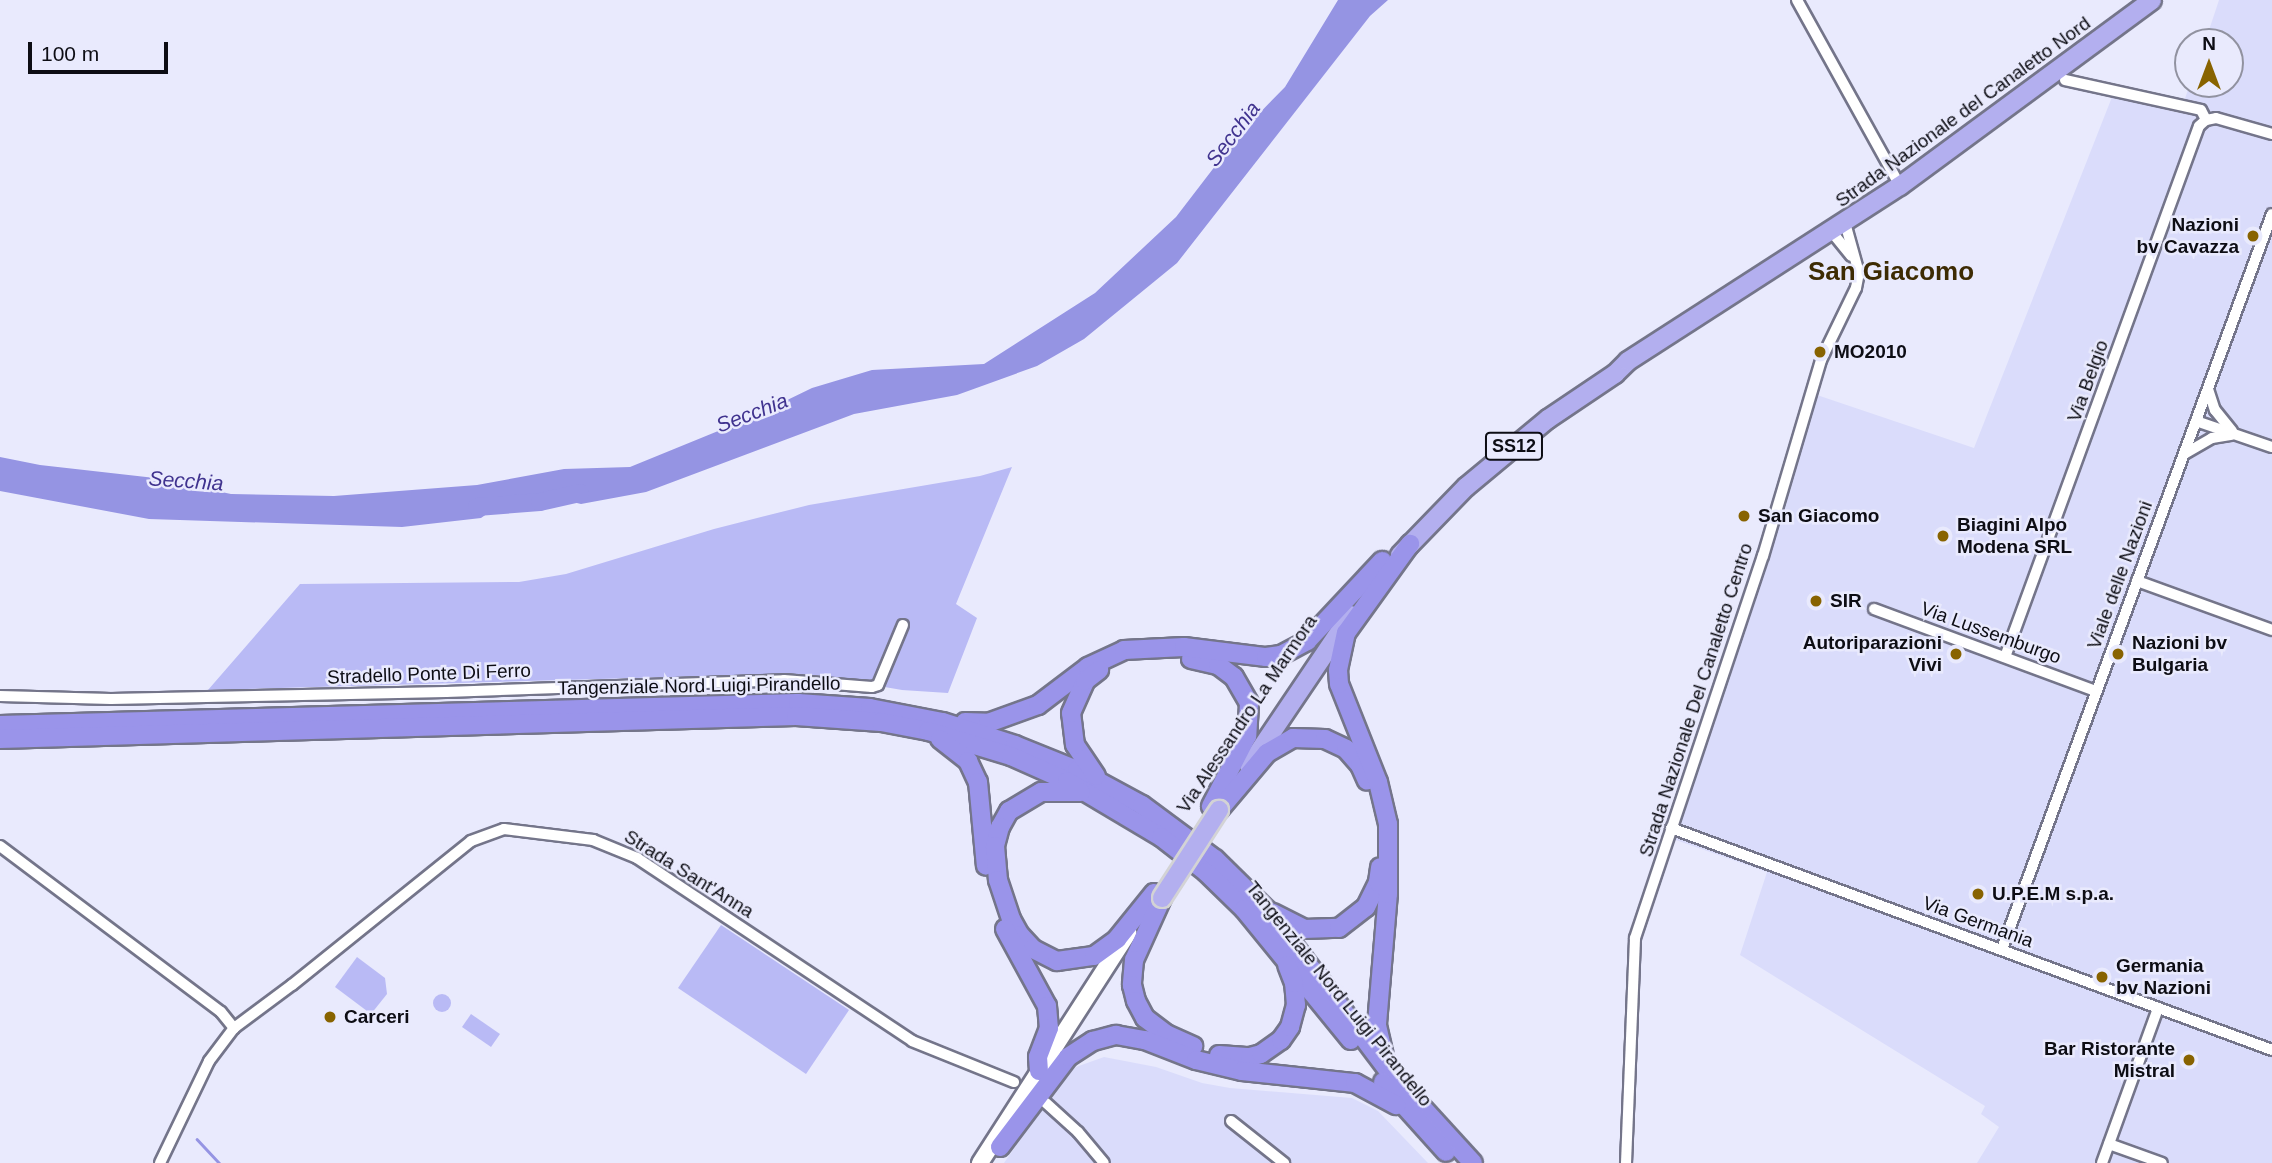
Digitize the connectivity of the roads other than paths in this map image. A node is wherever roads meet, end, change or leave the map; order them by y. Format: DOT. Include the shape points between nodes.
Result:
graph roads {
  1 [pos="1797,0"];
  2 [pos="2152,0"];
  3 [pos="2065,80"];
  4 [pos="2206,120"];
  5 [pos="2272,134"];
  6 [pos="1900,186"];
  7 [pos="2272,214"];
  8 [pos="1838,227"];
  9 [pos="1628,361"];
  10 [pos="2208,388"];
  11 [pos="2196,421"];
  12 [pos="2236,435"];
  13 [pos="2272,447"];
  14 [pos="2184,455"];
  15 [pos="1410,544"];
  16 [pos="1382,561"];
  17 [pos="2137,581"];
  18 [pos="1874,609"];
  19 [pos="903,625"];
  20 [pos="2272,629"];
  21 [pos="2006,657"];
  22 [pos="2096,691"];
  23 [pos="0,696"];
  24 [pos="0,725"];
  25 [pos="928,725"];
  26 [pos="0,739"];
  27 [pos="1098,788"];
  28 [pos="1215,808"];
  29 [pos="1671,828"];
  30 [pos="0,846"];
  31 [pos="1158,895"];
  32 [pos="1268,911"];
  33 [pos="1280,950"];
  34 [pos="2002,950"];
  35 [pos="2158,1008"];
  36 [pos="234,1028"];
  37 [pos="2272,1050"];
  38 [pos="1388,1070"];
  39 [pos="1040,1072"];
  40 [pos="1014,1082"];
  41 [pos="1046,1103"];
  42 [pos="1408,1113"];
  43 [pos="1231,1121"];
  44 [pos="2109,1144"];
  45 [pos="1000,1147"];
  46 [pos="160,1163"];
  47 [pos="979,1163"];
  48 [pos="990,1163"];
  49 [pos="1104,1163"];
  50 [pos="1284,1163"];
  51 [pos="1457,1163"];
  52 [pos="1472,1163"];
  53 [pos="1626,1163"];
  54 [pos="2102,1163"];
  55 [pos="2162,1163"];
  1 -- 6 [label="street"];
  2 -- 6 [label="main road, Strada Nazionale del Canaletto Nord"];
  3 -- 4 [label="street" via="2201,110"];
  4 -- 5 [label="street" via="2216,118"];
  4 -- 21 [label="street, Via Belgio" via="2199,126"];
  6 -- 8 [label="main road, Strada Nazionale del Canaletto Nord"];
  7 -- 10 [label="street, Viale delle Nazioni"];
  8 -- 9 [label="main road, Via Alessandro La Marmora / SS12"];
  8 -- 29 [label="street, Strada Nazionale Del Canaletto Centro" via="1859,274 1856,288 1821,360 1763,556"];
  9 -- 15 [label="main road, Via Alessandro La Marmora / SS12" via="1503,455"];
  9 -- 16 [label="main road, Via Alessandro La Marmora" via="1610,366 1496,448"];
  10 -- 11 [label="street, Viale delle Nazioni"];
  10 -- 12 [label="street" via="2215,410"];
  11 -- 12 [label="street"];
  11 -- 14 [label="street, Viale delle Nazioni"];
  12 -- 13 [label="street"];
  12 -- 14 [label="street" via="2212,438"];
  14 -- 17 [label="street, Viale delle Nazioni"];
  15 -- 28 [label="main road, Via Alessandro La Marmora" via="1338,631"];
  15 -- 38 [label="highway" via="1346,633 1338,670 1388,824 1388,894 1377,1024"];
  16 -- 25 [label="highway" via="1307,641 1280,655 1184,647 1124,650 1088,667 1038,705 1001,719"];
  16 -- 28 [label="main road, Via Alessandro La Marmora" via="1330,627"];
  17 -- 20 [label="street"];
  17 -- 22 [label="street, Viale delle Nazioni"];
  18 -- 21 [label="street, Via Lussemburgo"];
  19 -- 23 [label="street, Stradello Ponte Di Ferro" via="878,685 872,687 784,680 376,694 111,699"];
  21 -- 22 [label="street, Via Lussemburgo"];
  22 -- 34 [label="street, Viale delle Nazioni"];
  24 -- 25 [label="highway, Tangenziale Nord Luigi Pirandello" via="799,703 870,708"];
  25 -- 26 [label="highway, Tangenziale Nord Luigi Pirandello" via="796,716"];
  25 -- 27 [label="highway, Tangenziale Nord Luigi Pirandello" via="1015,745"];
  25 -- 39 [label="highway" via="968,761 978,782 994,903 1047,1006 1049,1028 1038,1057"];
  27 -- 28 [label="highway" via="1071,730 1071,713 1085,681 1118,662 1195,659 1218,665 1234,677 1249,703 1247,736"];
  27 -- 31 [label="highway" via="1041,792 1009,811 995,846 998,880 1011,919 1032,948 1057,961 1094,956 1117,939"];
  27 -- 32 [label="highway, Tangenziale Nord Luigi Pirandello" via="1180,831"];
  27 -- 33 [label="highway, Tangenziale Nord Luigi Pirandello" via="1206,872"];
  28 -- 31 [label="main road, Via Alessandro La Marmora, bridge"];
  28 -- 32 [label="highway" via="1267,753 1293,738 1325,739 1346,749 1360,765 1373,796 1380,848 1373,897 1339,928 1304,929"];
  29 -- 34 [label="street, Via Germania"];
  29 -- 53 [label="street, Strada Nazionale Del Canaletto Centro" via="1633,947"];
  30 -- 36 [label="street" via="221,1012"];
  31 -- 33 [label="highway" via="1132,975 1136,1001 1146,1018 1166,1034 1227,1058 1261,1054 1281,1040 1296,1005 1291,972"];
  31 -- 39 [label="main road, Via Alessandro La Marmora"];
  31 -- 45 [label="main road, Via Alessandro La Marmora"];
  32 -- 38 [label="highway, Tangenziale Nord Luigi Pirandello"];
  33 -- 42 [label="highway, Tangenziale Nord Luigi Pirandello"];
  34 -- 35 [label="street, Via Germania"];
  35 -- 37 [label="street, Via Germania"];
  35 -- 44 [label="street"];
  36 -- 40 [label="street, Strada Sant'Anna" via="471,841 490,832 519,829 593,840 637,858 912,1041"];
  36 -- 46 [label="street, Strada Sant'Anna" via="209,1061"];
  38 -- 52 [label="highway, Tangenziale Nord Luigi Pirandello"];
  39 -- 47 [label="main road, Via Alessandro La Marmora"];
  41 -- 49 [label="street"];
  42 -- 45 [label="highway" via="1354,1083 1242,1072 1116,1035 1093,1041 1068,1057"];
  42 -- 51 [label="highway, Tangenziale Nord Luigi Pirandello"];
  43 -- 50 [label="street"];
  44 -- 54 [label="street"];
  44 -- 55 [label="street"];
  45 -- 48 [label="main road, Via Alessandro La Marmora"];
}
